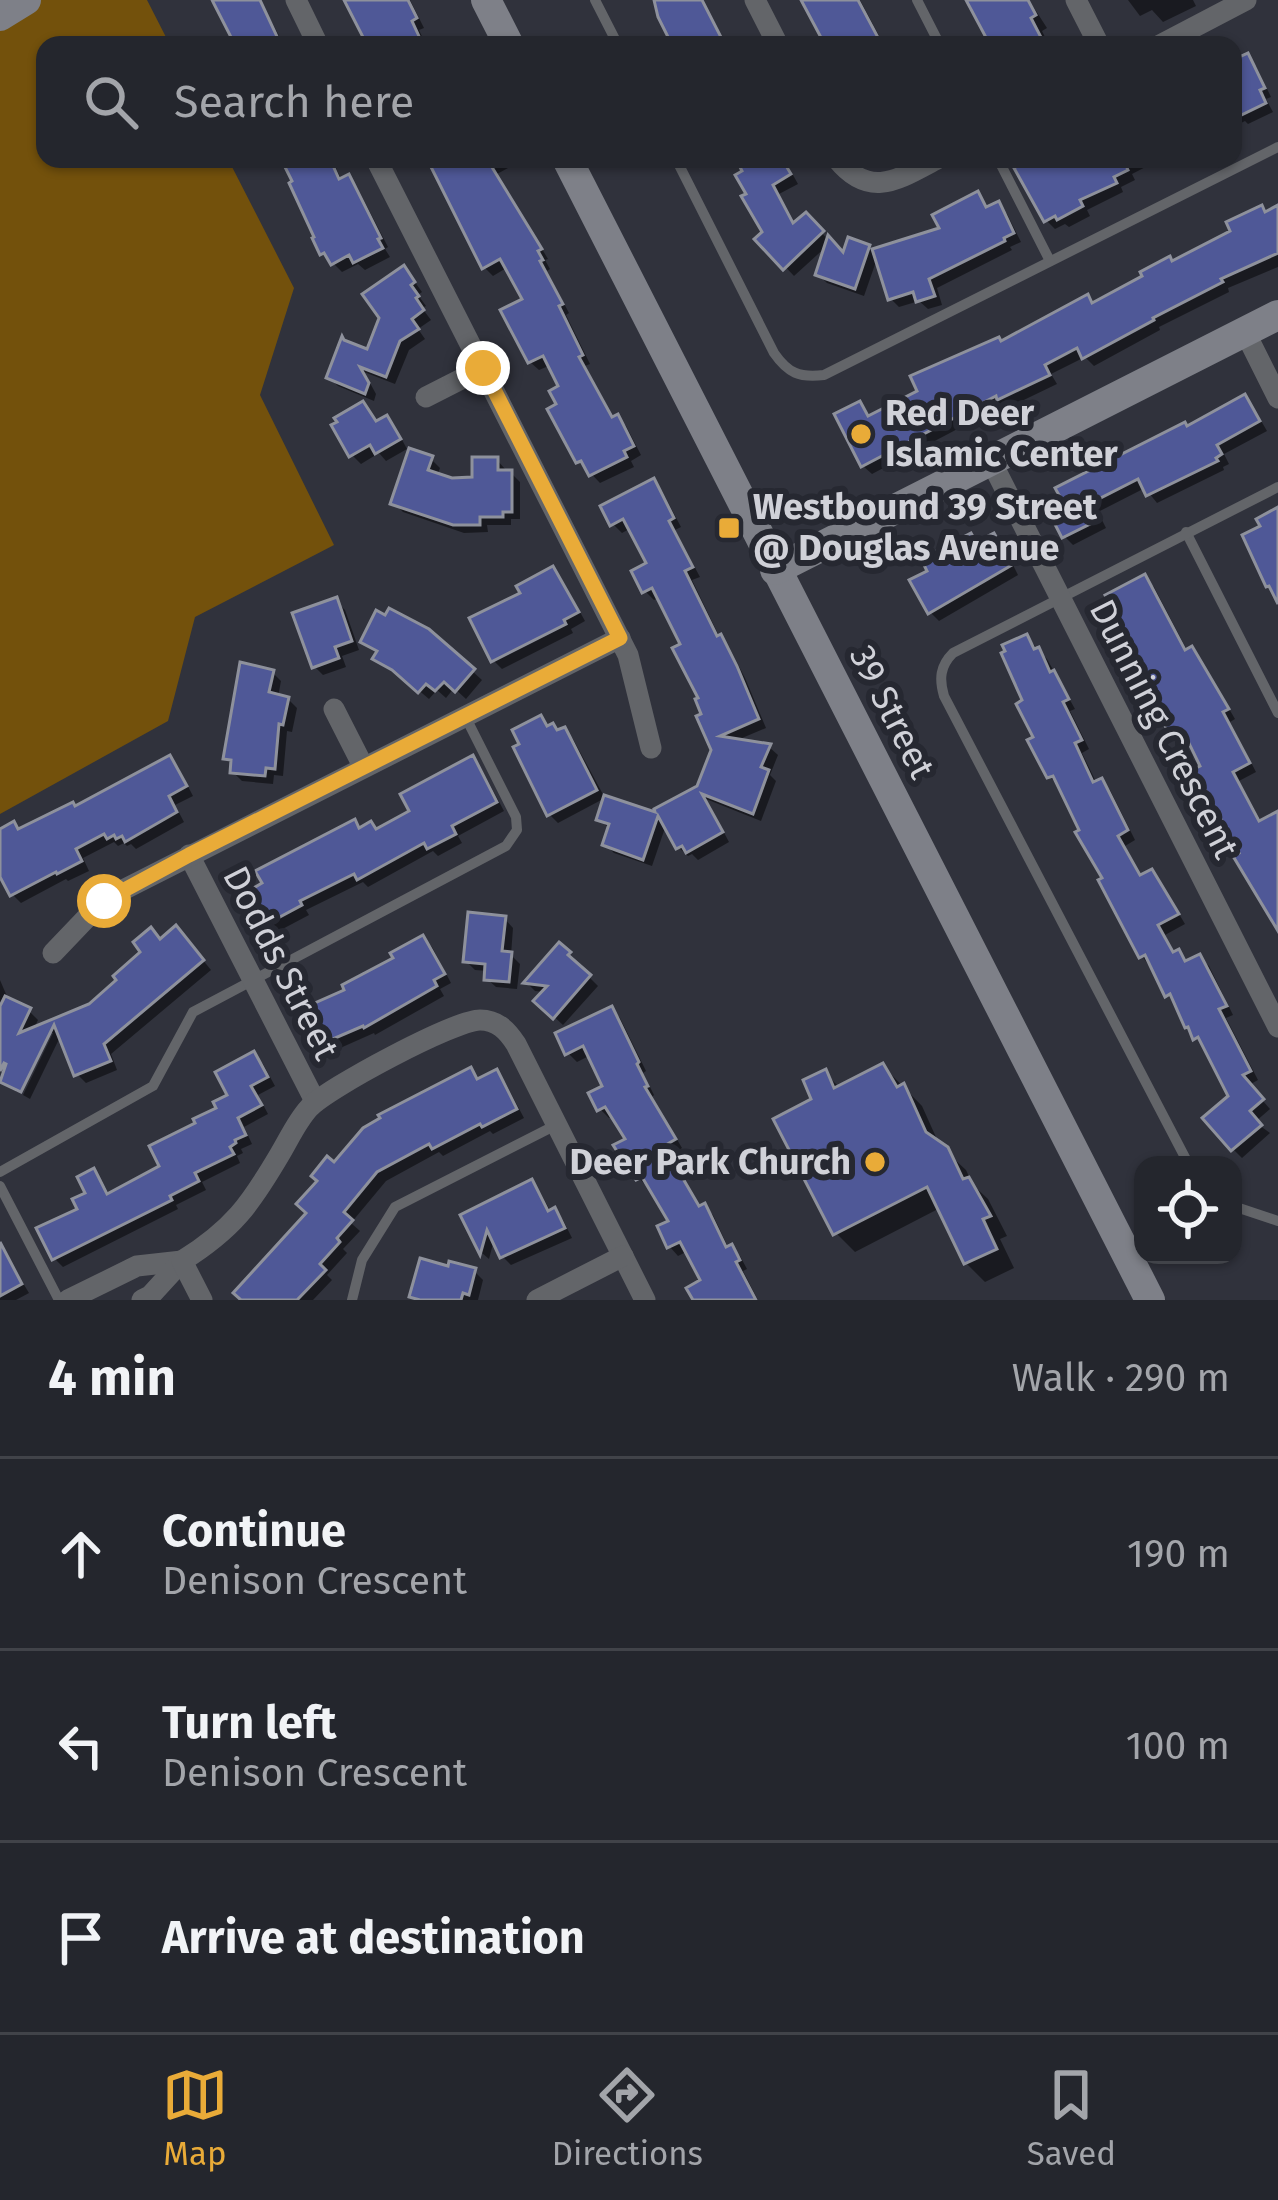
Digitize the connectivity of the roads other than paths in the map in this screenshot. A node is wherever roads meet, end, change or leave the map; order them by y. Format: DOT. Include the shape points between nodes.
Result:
graph roads {
  1 [pos="26,0"];
  2 [pos="296,0"];
  3 [pos="486,0"];
  4 [pos="595,0"];
  5 [pos="755,0"];
  6 [pos="917,0"];
  7 [pos="1076,0"];
  8 [pos="1240,2"];
  9 [pos="0,16"];
  10 [pos="314,36"];
  11 [pos="504,36"];
  12 [pos="613,36"];
  13 [pos="773,36"];
  14 [pos="935,36"];
  15 [pos="1094,36"];
  16 [pos="1177,36"];
  17 [pos="1278,148"];
  18 [pos="1242,166"];
  19 [pos="381,168"];
  20 [pos="571,168"];
  21 [pos="681,168"];
  22 [pos="846,168"];
  23 [pos="920,168"];
  24 [pos="1003,168"];
  25 [pos="1237,168"];
  26 [pos="1050,260"];
  27 [pos="1278,315"];
  28 [pos="1245,332"];
  29 [pos="483,368"];
  30 [pos="426,397"];
  31 [pos="1278,398"];
  32 [pos="991,461"];
  33 [pos="1278,487"];
  34 [pos="1186,532"];
  35 [pos="775,570"];
  36 [pos="1060,598"];
  37 [pos="620,638"];
  38 [pos="334,709"];
  39 [pos="1278,712"];
  40 [pos="465,716"];
  41 [pos="651,748"];
  42 [pos="363,766"];
  43 [pos="189,855"];
  44 [pos="53,953"];
  45 [pos="253,979"];
  46 [pos="1278,1027"];
  47 [pos="315,1101"];
  48 [pos="556,1125"];
  49 [pos="1184,1156"];
  50 [pos="0,1172"];
  51 [pos="0,1186"];
  52 [pos="1242,1209"];
  53 [pos="1278,1221"];
  54 [pos="623,1256"];
  55 [pos="182,1261"];
  56 [pos="63,1300"];
  57 [pos="142,1300"];
  58 [pos="202,1300"];
  59 [pos="352,1300"];
  60 [pos="538,1300"];
  61 [pos="645,1300"];
  62 [pos="1150,1300"];
  1 -- 9 [label="street"];
  2 -- 10 [label="street"];
  3 -- 11 [label="street"];
  4 -- 12 [label="lane"];
  5 -- 13 [label="street"];
  6 -- 14 [label="lane"];
  7 -- 15 [label="street"];
  8 -- 16 [label="street"];
  17 -- 18 [label="lane"];
  19 -- 29 [label="street"];
  20 -- 35 [label="street, 39 Street"];
  21 -- 26 [label="lane" via="773,352 794,375 824,375"];
  22 -- 23 [label="street" via="878,184"];
  24 -- 26 [label="lane"];
  25 -- 26 [label="lane"];
  27 -- 28 [label="street"];
  28 -- 31 [label="street"];
  28 -- 32 [label="street"];
  29 -- 30 [label="street"];
  29 -- 37 [label="street"];
  32 -- 35 [label="street"];
  32 -- 36 [label="street, Dunning Crescent"];
  33 -- 34 [label="lane"];
  34 -- 36 [label="lane"];
  34 -- 39 [label="lane"];
  35 -- 62 [label="street, 39 Street"];
  36 -- 46 [label="street, Dunning Crescent"];
  36 -- 49 [label="lane" via="952,653 940,684"];
  37 -- 40 [label="street"];
  37 -- 41 [label="street"];
  38 -- 42 [label="street"];
  40 -- 42 [label="street"];
  40 -- 45 [label="lane" via="516,817 513,838"];
  42 -- 43 [label="street"];
  43 -- 44 [label="street" via="104,901"];
  43 -- 45 [label="street, Dodds Street"];
  45 -- 47 [label="street, Dodds Street"];
  45 -- 50 [label="lane" via="193,1012 153,1086"];
  47 -- 48 [label="street" via="455,1026 482,1020 509,1035"];
  47 -- 55 [label="street" via="242,1214"];
  48 -- 54 [label="street"];
  48 -- 59 [label="lane" via="395,1208 362,1260"];
  51 -- 56 [label="lane"];
  52 -- 53 [label="lane"];
  54 -- 60 [label="street"];
  54 -- 61 [label="street"];
  55 -- 56 [label="street" via="137,1266"];
  55 -- 57 [label="street"];
  55 -- 58 [label="street"];
}
